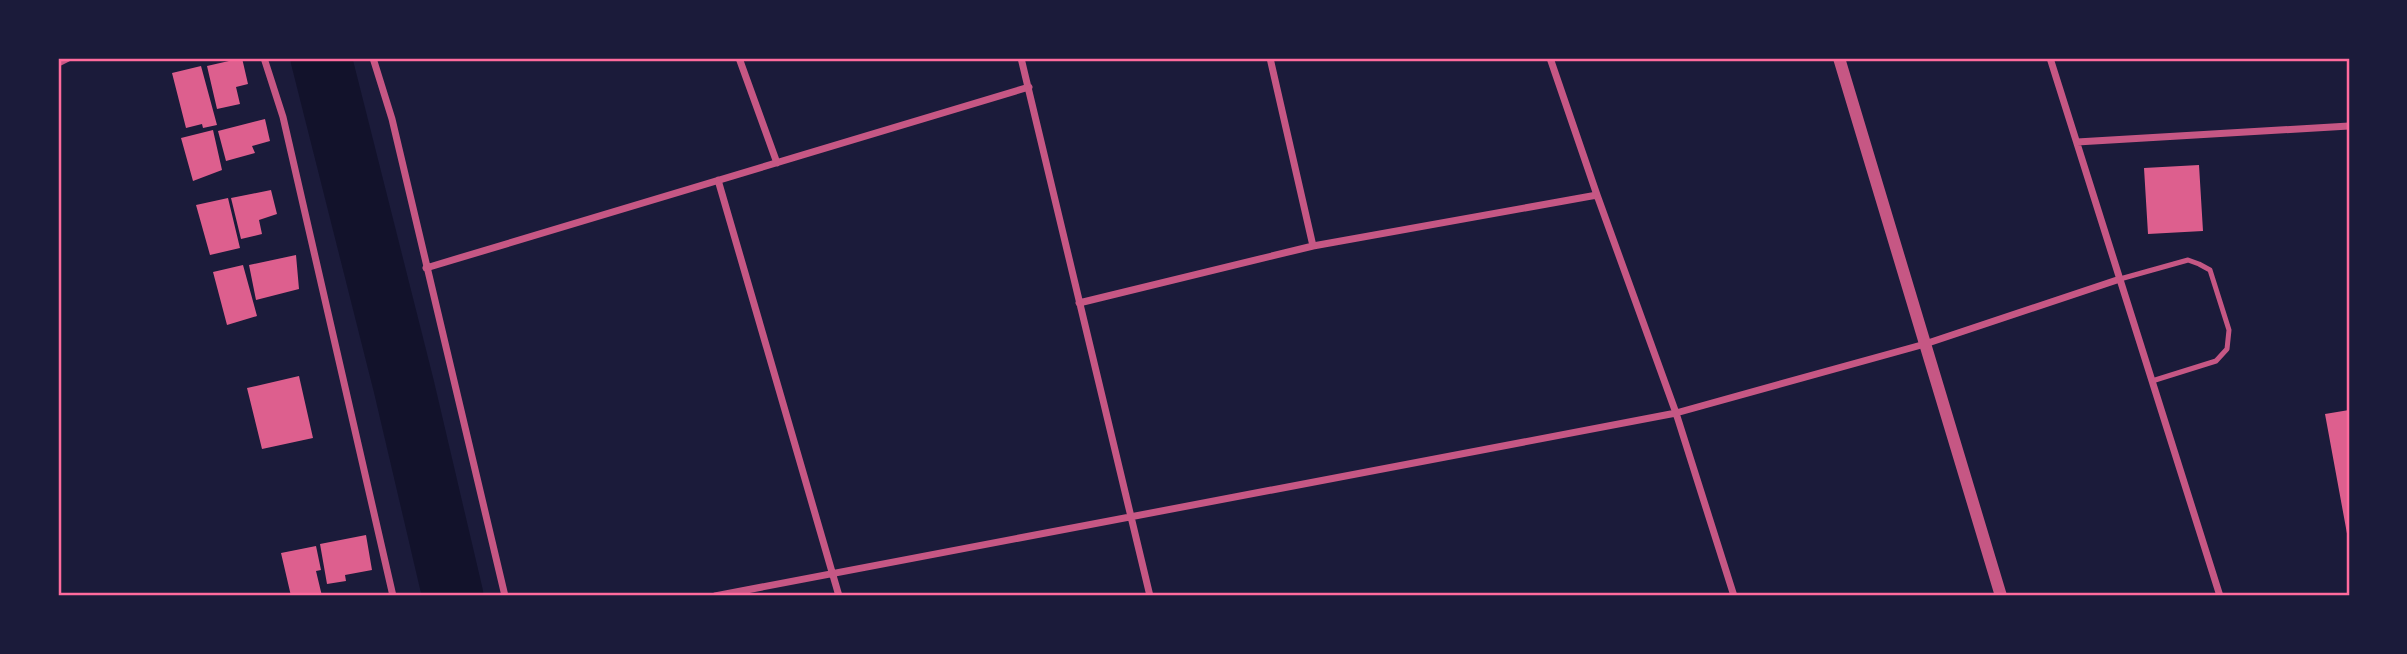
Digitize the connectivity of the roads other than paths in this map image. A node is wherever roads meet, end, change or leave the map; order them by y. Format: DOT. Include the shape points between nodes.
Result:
graph roads {
  1 [pos="68,58"];
  2 [pos="264,58"];
  3 [pos="373,58"];
  4 [pos="739,58"];
  5 [pos="1021,58"];
  6 [pos="1272,58"];
  7 [pos="1550,58"];
  8 [pos="1839,58"];
  9 [pos="2050,58"];
  10 [pos="58,63"];
  11 [pos="1029,88"];
  12 [pos="2349,125"];
  13 [pos="2077,142"];
  14 [pos="778,163"];
  15 [pos="718,180"];
  16 [pos="1597,195"];
  17 [pos="1313,246"];
  18 [pos="426,268"];
  19 [pos="2120,279"];
  20 [pos="1079,303"];
  21 [pos="1926,344"];
  22 [pos="2152,381"];
  23 [pos="1676,413"];
  24 [pos="1132,518"];
  25 [pos="832,574"];
  26 [pos="393,596"];
  27 [pos="505,596"];
  28 [pos="715,596"];
  29 [pos="839,596"];
  30 [pos="1150,596"];
  31 [pos="1734,596"];
  32 [pos="2001,596"];
  33 [pos="2220,596"];
  1 -- 10 [label="street"];
  2 -- 26 [label="street" via="283,117"];
  3 -- 18 [label="street"];
  4 -- 14 [label="street"];
  5 -- 11 [label="street"];
  6 -- 17 [label="street"];
  7 -- 16 [label="street"];
  8 -- 21 [label="street"];
  9 -- 13 [label="street"];
  11 -- 14 [label="street"];
  11 -- 20 [label="street"];
  12 -- 13 [label="street"];
  13 -- 19 [label="street"];
  14 -- 15 [label="street"];
  15 -- 18 [label="street"];
  15 -- 25 [label="street"];
  16 -- 17 [label="street"];
  16 -- 23 [label="street"];
  17 -- 20 [label="street"];
  18 -- 27 [label="street"];
  19 -- 21 [label="street"];
  19 -- 22 [label="street"];
  19 -- 22 [label="lane" via="2188,260 2199,264 2210,270 2229,330 2227,349 2216,361"];
  20 -- 24 [label="street"];
  21 -- 23 [label="street"];
  21 -- 32 [label="street"];
  22 -- 33 [label="street"];
  23 -- 24 [label="street"];
  23 -- 31 [label="street"];
  24 -- 25 [label="street"];
  24 -- 30 [label="street"];
  25 -- 28 [label="street"];
  25 -- 29 [label="street"];
}
